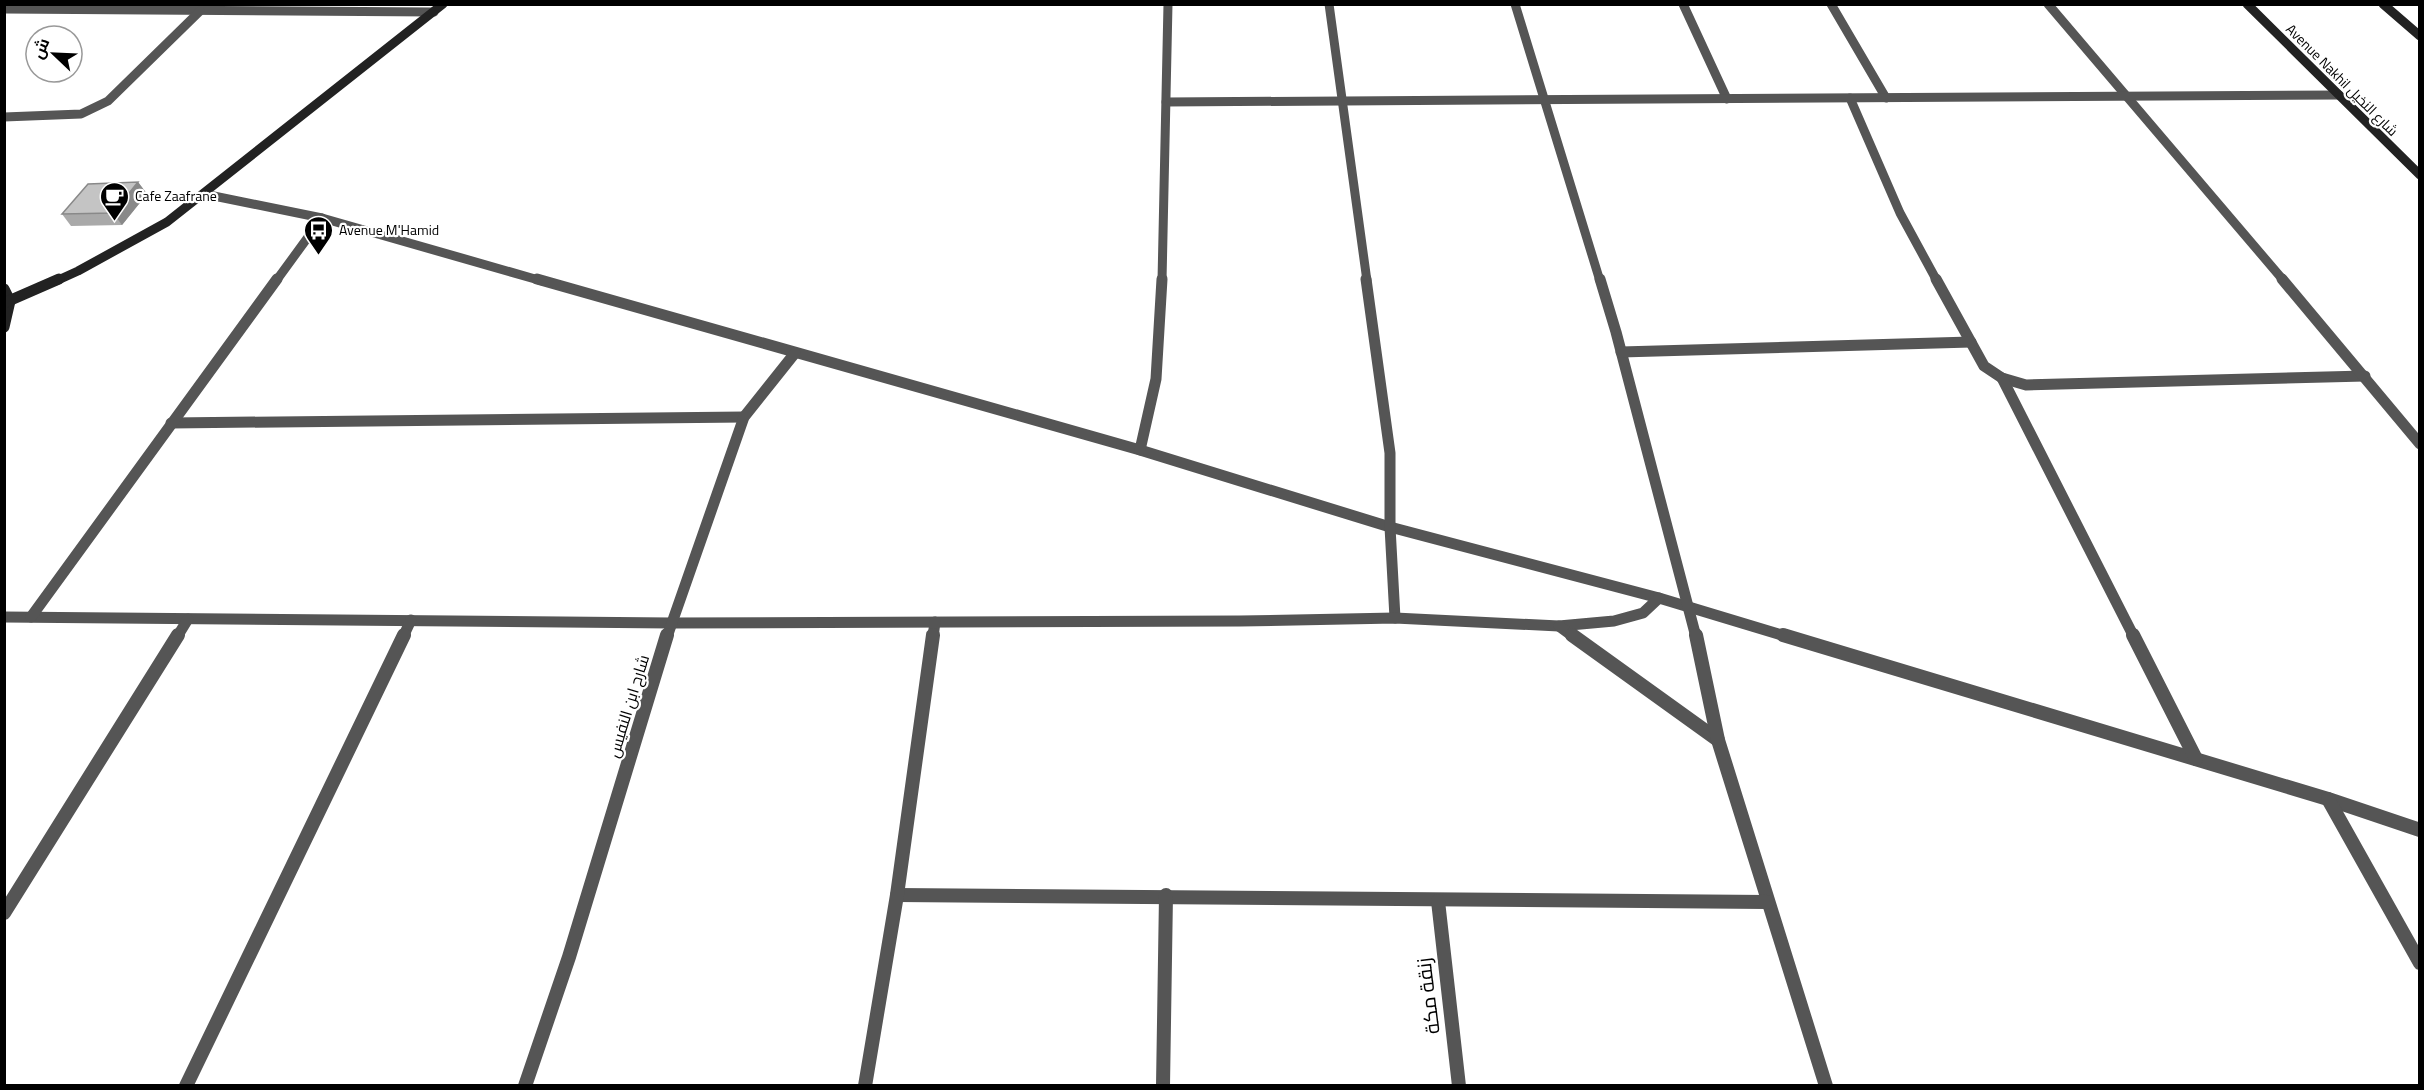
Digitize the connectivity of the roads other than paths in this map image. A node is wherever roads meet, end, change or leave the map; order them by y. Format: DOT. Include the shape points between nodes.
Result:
graph roads {
  1 [pos="443,4"];
  2 [pos="1168,4"];
  3 [pos="1329,4"];
  4 [pos="1515,4"];
  5 [pos="1683,4"];
  6 [pos="1831,4"];
  7 [pos="2048,4"];
  8 [pos="2247,4"];
  9 [pos="2383,4"];
  10 [pos="4,9"];
  11 [pos="200,11"];
  12 [pos="434,12"];
  13 [pos="2420,36"];
  14 [pos="2339,95"];
  15 [pos="2126,97"];
  16 [pos="1850,98"];
  17 [pos="1886,98"];
  18 [pos="1727,99"];
  19 [pos="1545,100"];
  20 [pos="1342,101"];
  21 [pos="1166,102"];
  22 [pos="4,117"];
  23 [pos="2420,175"];
  24 [pos="204,194"];
  25 [pos="322,218"];
  26 [pos="4,289"];
  27 [pos="7,302"];
  28 [pos="4,327"];
  29 [pos="1971,342"];
  30 [pos="1621,352"];
  31 [pos="795,353"];
  32 [pos="2365,376"];
  33 [pos="2002,378"];
  34 [pos="744,417"];
  35 [pos="171,423"];
  36 [pos="2420,444"];
  37 [pos="1140,450"];
  38 [pos="1390,527"];
  39 [pos="1659,598"];
  40 [pos="1690,609"];
  41 [pos="4,616"];
  42 [pos="31,617"];
  43 [pos="1395,618"];
  44 [pos="188,619"];
  45 [pos="411,620"];
  46 [pos="935,622"];
  47 [pos="671,623"];
  48 [pos="1559,626"];
  49 [pos="1718,740"];
  50 [pos="2196,759"];
  51 [pos="2328,799"];
  52 [pos="2420,830"];
  53 [pos="897,895"];
  54 [pos="1166,895"];
  55 [pos="1438,901"];
  56 [pos="1767,902"];
  57 [pos="4,913"];
  58 [pos="2420,963"];
  59 [pos="186,1086"];
  60 [pos="525,1086"];
  61 [pos="865,1086"];
  62 [pos="1163,1086"];
  63 [pos="1459,1086"];
  64 [pos="1826,1086"];
  1 -- 12 [label="street"];
  2 -- 21 [label="street"];
  3 -- 20 [label="street"];
  4 -- 19 [label="street"];
  5 -- 18 [label="street"];
  6 -- 17 [label="street"];
  7 -- 15 [label="street"];
  8 -- 14 [label="street, Avenue Nakhil شارع النخيل"];
  9 -- 13 [label="street"];
  10 -- 11 [label="street"];
  11 -- 12 [label="street"];
  11 -- 22 [label="street" via="102,105 81,114"];
  12 -- 24 [label="street"];
  14 -- 15 [label="street"];
  14 -- 23 [label="street, Avenue Nakhil شارع النخيل"];
  15 -- 17 [label="street"];
  15 -- 32 [label="street"];
  16 -- 17 [label="street"];
  16 -- 18 [label="street"];
  16 -- 29 [label="street" via="1900,213"];
  18 -- 19 [label="street"];
  19 -- 20 [label="street"];
  19 -- 30 [label="street"];
  20 -- 21 [label="street"];
  20 -- 38 [label="street" via="1390,453"];
  21 -- 37 [label="street" via="1156,379"];
  24 -- 25 [label="street"];
  24 -- 27 [label="street" via="133,242"];
  25 -- 31 [label="street"];
  25 -- 35 [label="street"];
  26 -- 27 [label="street"];
  27 -- 28 [label="street"];
  29 -- 30 [label="street"];
  29 -- 33 [label="street" via="1984,366"];
  30 -- 40 [label="street"];
  31 -- 34 [label="street, شارح ابن النفيس"];
  31 -- 37 [label="street"];
  32 -- 33 [label="street" via="2026,385"];
  32 -- 36 [label="street"];
  33 -- 50 [label="street"];
  34 -- 35 [label="street"];
  34 -- 47 [label="street, شارح ابن النفيس"];
  35 -- 42 [label="street"];
  37 -- 38 [label="street"];
  38 -- 39 [label="street"];
  38 -- 43 [label="street"];
  39 -- 40 [label="street"];
  39 -- 48 [label="street" via="1643,613 1614,621"];
  40 -- 49 [label="street"];
  40 -- 50 [label="street"];
  41 -- 42 [label="street"];
  42 -- 44 [label="street"];
  43 -- 46 [label="street"];
  43 -- 48 [label="street"];
  44 -- 45 [label="street"];
  44 -- 57 [label="street"];
  45 -- 47 [label="street"];
  45 -- 59 [label="street"];
  46 -- 47 [label="street"];
  46 -- 53 [label="street"];
  47 -- 60 [label="street, شارح ابن النفيس" via="569,957"];
  48 -- 49 [label="street"];
  49 -- 56 [label="street"];
  50 -- 51 [label="street"];
  51 -- 52 [label="street"];
  51 -- 58 [label="street"];
  53 -- 54 [label="street"];
  53 -- 61 [label="street"];
  54 -- 55 [label="street"];
  54 -- 62 [label="street"];
  55 -- 56 [label="street"];
  55 -- 63 [label="street, زنقة مكة"];
  56 -- 64 [label="street"];
}
